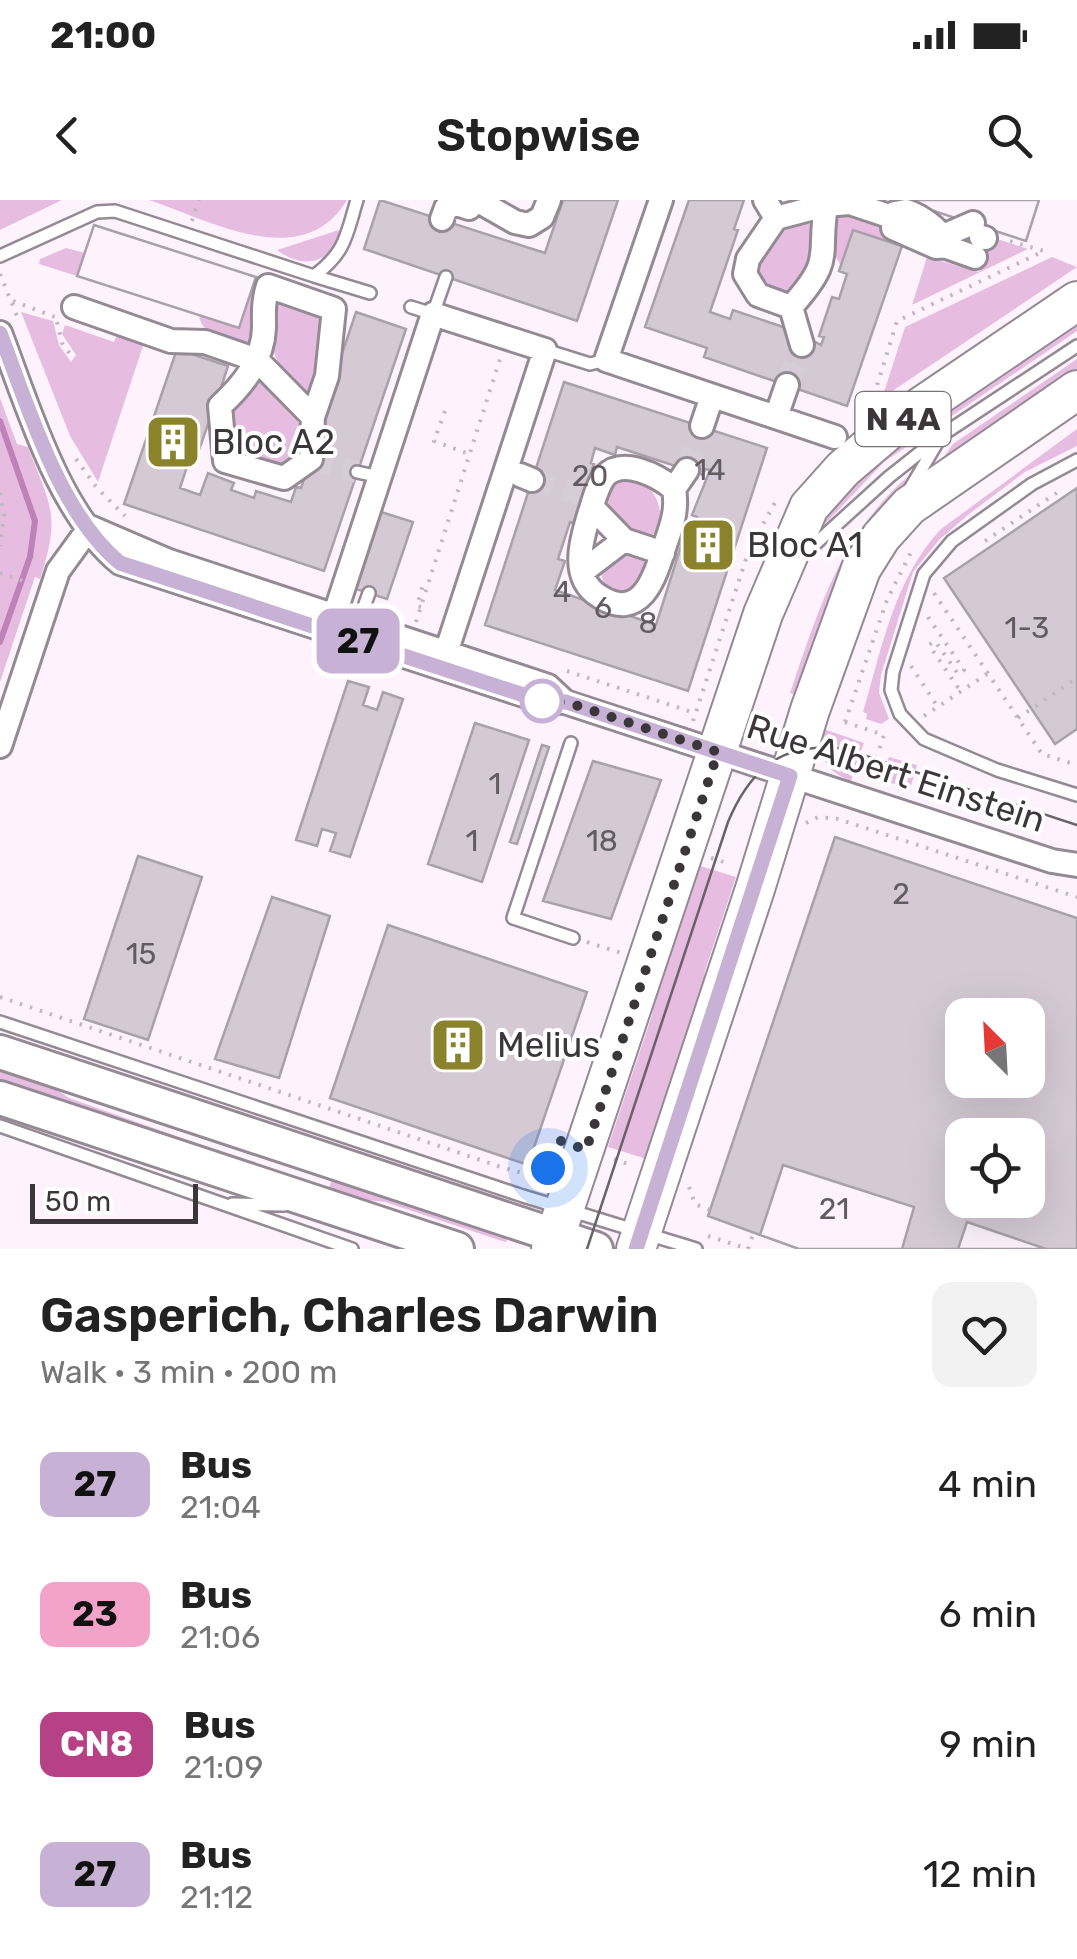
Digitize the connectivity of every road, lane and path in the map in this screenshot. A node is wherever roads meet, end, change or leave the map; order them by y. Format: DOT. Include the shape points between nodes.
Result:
graph roads {
  1 [pos="357,200"];
  2 [pos="549,200"];
  3 [pos="661,200"];
  4 [pos="826,202"];
  5 [pos="770,209"];
  6 [pos="467,211"];
  7 [pos="984,239"];
  8 [pos="0,256"];
  9 [pos="0,273"];
  10 [pos="314,276"];
  11 [pos="446,277"];
  12 [pos="370,294"];
  13 [pos="11,300"];
  14 [pos="1077,302"];
  15 [pos="791,306"];
  16 [pos="422,310"];
  17 [pos="66,315"];
  18 [pos="9,326"];
  19 [pos="507,338"];
  20 [pos="802,345"];
  21 [pos="1077,346"];
  22 [pos="544,350"];
  23 [pos="74,358"];
  24 [pos="257,360"];
  25 [pos="606,360"];
  26 [pos="787,386"];
  27 [pos="1077,390"];
  28 [pos="712,396"];
  29 [pos="445,411"];
  30 [pos="868,415"];
  31 [pos="313,417"];
  32 [pos="776,418"];
  33 [pos="702,426"];
  34 [pos="942,436"];
  35 [pos="835,437"];
  36 [pos="70,449"];
  37 [pos="469,454"];
  38 [pos="1077,460"];
  39 [pos="1062,489"];
  40 [pos="0,492"];
  41 [pos="590,500"];
  42 [pos="136,524"];
  43 [pos="90,527"];
  44 [pos="881,537"];
  45 [pos="624,540"];
  46 [pos="0,546"];
  47 [pos="974,548"];
  48 [pos="662,554"];
  49 [pos="582,572"];
  50 [pos="0,574"];
  51 [pos="776,580"];
  52 [pos="424,581"];
  53 [pos="32,584"];
  54 [pos="368,593"];
  55 [pos="929,602"];
  56 [pos="421,607"];
  57 [pos="332,624"];
  58 [pos="920,630"];
  59 [pos="355,632"];
  60 [pos="446,651"];
  61 [pos="908,663"];
  62 [pos="566,670"];
  63 [pos="988,674"];
  64 [pos="707,678"];
  65 [pos="1077,678"];
  66 [pos="961,692"];
  67 [pos="938,707"];
  68 [pos="1018,718"];
  69 [pos="844,722"];
  70 [pos="910,725"];
  71 [pos="884,735"];
  72 [pos="570,744"];
  73 [pos="0,746"];
  74 [pos="718,752"];
  75 [pos="1077,765"];
  76 [pos="790,776"];
  77 [pos="866,786"];
  78 [pos="1077,795"];
  79 [pos="854,824"];
  80 [pos="685,849"];
  81 [pos="1052,861"];
  82 [pos="1077,865"];
  83 [pos="760,874"];
  84 [pos="1077,877"];
  85 [pos="1077,897"];
  86 [pos="573,938"];
  87 [pos="622,954"];
  88 [pos="0,998"];
  89 [pos="0,1022"];
  90 [pos="0,1052"];
  91 [pos="0,1098"];
  92 [pos="0,1126"];
  93 [pos="586,1150"];
  94 [pos="548,1168"];
  95 [pos="661,1174"];
  96 [pos="523,1196"];
  97 [pos="218,1204"];
  98 [pos="695,1204"];
  99 [pos="323,1206"];
  100 [pos="710,1210"];
  101 [pos="557,1231"];
  102 [pos="754,1232"];
  103 [pos="707,1236"];
  104 [pos="639,1241"];
  105 [pos="352,1249"];
  106 [pos="457,1249"];
  107 [pos="596,1249"];
  108 [pos="696,1249"];
  109 [pos="748,1249"];
  1 -- 10 [label="lane" via="346,240"];
  2 -- 6 [label="street" via="542,217 509,231"];
  3 -- 25 [label="street"];
  4 -- 5 [label="street"];
  4 -- 7 [label="street" via="850,202 892,218 896,232 936,247"];
  4 -- 15 [label="street" via="825,257"];
  5 -- 15 [label="street" via="745,274 758,295"];
  7 -- 30 [label="path" via="1044,251 897,321"];
  8 -- 10 [label="lane" via="97,212 115,212"];
  9 -- 13 [label="path"];
  10 -- 12 [label="lane"];
  11 -- 16 [label="lane"];
  13 -- 17 [label="path"];
  13 -- 18 [label="path"];
  14 -- 51 [label="main road, N 4A" via="897,423 842,469 810,507"];
  15 -- 20 [label="street"];
  16 -- 19 [label="street"];
  16 -- 57 [label="street" via="369,475"];
  17 -- 23 [label="path" via="62,343"];
  17 -- 24 [label="street" via="170,341 204,342"];
  18 -- 43 [label="street" via="50,464"];
  19 -- 22 [label="street"];
  19 -- 37 [label="path"];
  21 -- 34 [label="lane"];
  22 -- 25 [label="lane" via="590,364"];
  22 -- 60 [label="street" via="518,475"];
  24 -- 31 [label="street"];
  24 -- 31 [label="street" via="238,390 216,405 226,460 284,478 311,458"];
  24 -- 31 [label="street" via="268,286 334,310 327,376"];
  25 -- 28 [label="street"];
  26 -- 32 [label="street"];
  27 -- 44 [label="main road, N 4A" via="923,496"];
  28 -- 32 [label="street"];
  28 -- 33 [label="street"];
  29 -- 37 [label="path" via="434,441"];
  32 -- 35 [label="street"];
  34 -- 44 [label="lane"];
  34 -- 51 [label="lane"];
  36 -- 42 [label="path" via="96,488"];
  37 -- 56 [label="path"];
  38 -- 70 [label="lane" via="952,540 924,574 893,672 892,690"];
  39 -- 47 [label="path"];
  40 -- 46 [label="path"];
  41 -- 45 [label="street"];
  41 -- 48 [label="street" via="616,469 681,479"];
  41 -- 49 [label="street" via="578,546"];
  43 -- 57 [label="street, Rue Albert Einstein"];
  43 -- 73 [label="street" via="58,572"];
  44 -- 76 [label="main road, N 4A" via="861,570"];
  45 -- 48 [label="street"];
  45 -- 49 [label="street"];
  48 -- 49 [label="street" via="651,588 636,600 598,596"];
  50 -- 53 [label="path"];
  51 -- 74 [label="main road, N 4A"];
  52 -- 56 [label="path" via="416,606"];
  54 -- 59 [label="lane"];
  55 -- 63 [label="path" via="933,591"];
  56 -- 60 [label="path" via="416,622"];
  57 -- 59 [label="street, Rue Albert Einstein"];
  58 -- 66 [label="path" via="925,613 964,670 958,674 935,640 929,645"];
  59 -- 60 [label="street, Rue Albert Einstein"];
  60 -- 74 [label="street, Rue Albert Einstein" via="548,686 566,702"];
  61 -- 67 [label="path"];
  62 -- 64 [label="path" via="695,713"];
  63 -- 66 [label="path"];
  63 -- 68 [label="path"];
  65 -- 68 [label="path"];
  66 -- 67 [label="path"];
  67 -- 70 [label="path"];
  68 -- 75 [label="path" via="1042,754"];
  69 -- 71 [label="path"];
  70 -- 71 [label="path"];
  70 -- 78 [label="lane" via="924,739 978,762"];
  71 -- 77 [label="path"];
  72 -- 86 [label="lane" via="513,918"];
  74 -- 76 [label="street, Rue Albert Einstein"];
  74 -- 80 [label="main road, N 4A"];
  76 -- 81 [label="street, Rue Albert Einstein"];
  76 -- 83 [label="main road, N 4A"];
  79 -- 85 [label="path"];
  80 -- 83 [label="path"];
  80 -- 93 [label="main road, N 4A"];
  81 -- 82 [label="street, Rue Albert Einstein"];
  81 -- 84 [label="street, Rue Albert Einstein"];
  83 -- 95 [label="main road, N 4A"];
  86 -- 87 [label="path"];
  88 -- 94 [label="path" via="526,1174"];
  89 -- 96 [label="lane"];
  90 -- 101 [label="main road"];
  91 -- 99 [label="main road"];
  92 -- 97 [label="lane"];
  93 -- 95 [label="path"];
  93 -- 101 [label="main road, N 4A"];
  95 -- 104 [label="main road, N 4A"];
  96 -- 101 [label="lane"];
  96 -- 101 [label="lane"];
  97 -- 99 [label="lane"];
  97 -- 105 [label="lane"];
  98 -- 100 [label="path"];
  99 -- 106 [label="main road"];
  101 -- 104 [label="lane"];
  101 -- 107 [label="main road"];
  102 -- 109 [label="path"];
  103 -- 109 [label="path"];
  104 -- 108 [label="lane"];
}
